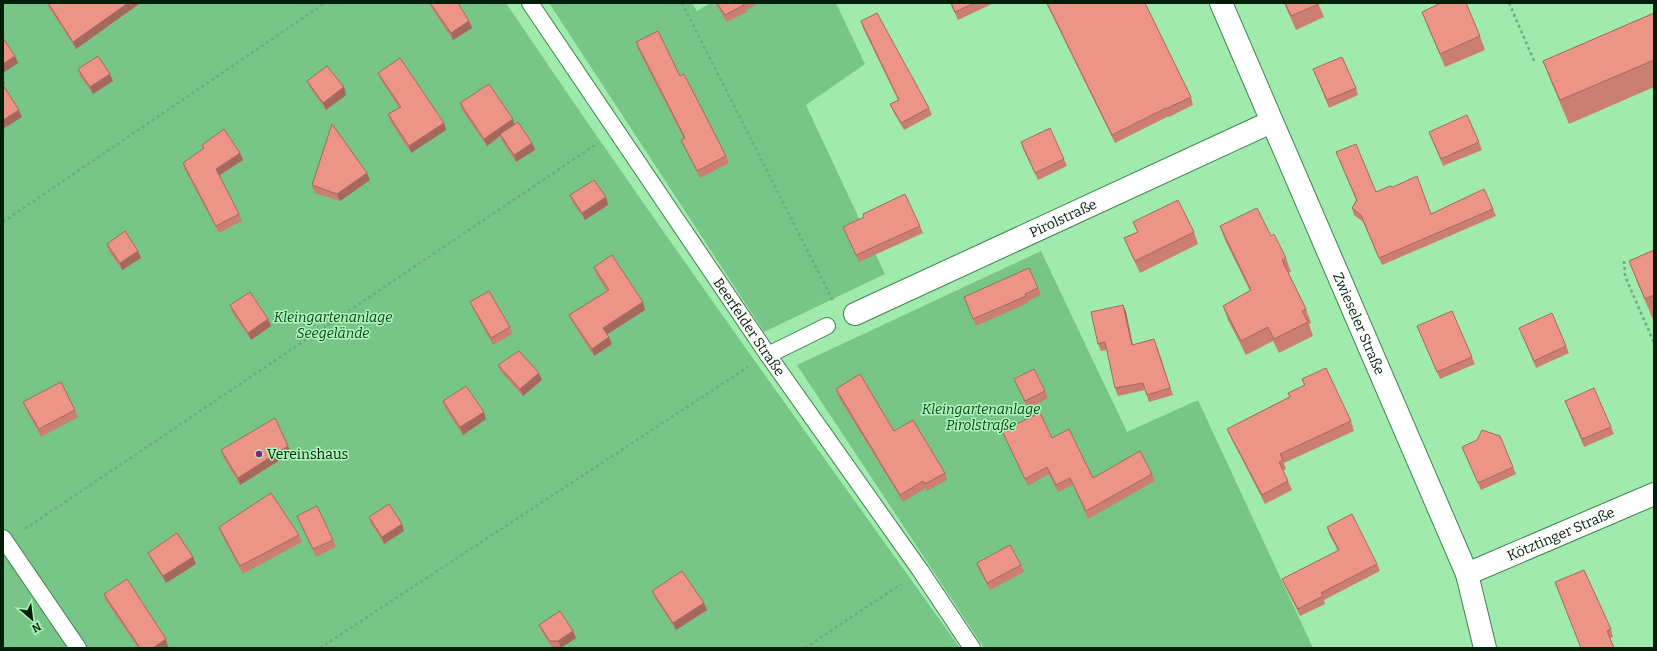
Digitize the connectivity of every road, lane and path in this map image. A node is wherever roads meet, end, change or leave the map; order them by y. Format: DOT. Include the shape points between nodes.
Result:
graph roads {
  1 [pos="325,3"];
  2 [pos="530,3"];
  3 [pos="682,3"];
  4 [pos="1221,3"];
  5 [pos="1509,3"];
  6 [pos="1535,63"];
  7 [pos="1271,122"];
  8 [pos="617,130"];
  9 [pos="3,222"];
  10 [pos="1624,261"];
  11 [pos="835,306"];
  12 [pos="855,314"];
  13 [pos="827,326"];
  14 [pos="1654,343"];
  15 [pos="768,355"];
  16 [pos="748,367"];
  17 [pos="1654,494"];
  18 [pos="4,540"];
  19 [pos="920,570"];
  20 [pos="1467,574"];
  21 [pos="78,648"];
  22 [pos="320,648"];
  23 [pos="805,648"];
  24 [pos="972,648"];
  25 [pos="1485,648"];
  1 -- 9 [label="path"];
  2 -- 8 [label="lane, Beerfelder Straße"];
  3 -- 11 [label="path"];
  4 -- 7 [label="street, Zwieseler Straße"];
  5 -- 6 [label="path"];
  7 -- 12 [label="street, Pirolstraße"];
  7 -- 20 [label="street, Zwieseler Straße"];
  8 -- 15 [label="lane, Beerfelder Straße"];
  8 -- 18 [label="path"];
  10 -- 14 [label="path" via="1625,276"];
  13 -- 15 [label="lane"];
  15 -- 19 [label="lane, Beerfelder Straße"];
  16 -- 22 [label="path"];
  17 -- 20 [label="street, Kötztinger Straße"];
  18 -- 21 [label="lane"];
  19 -- 23 [label="path"];
  19 -- 24 [label="lane, Beerfelder Straße"];
  20 -- 25 [label="street, Zwieseler Straße"];
}
